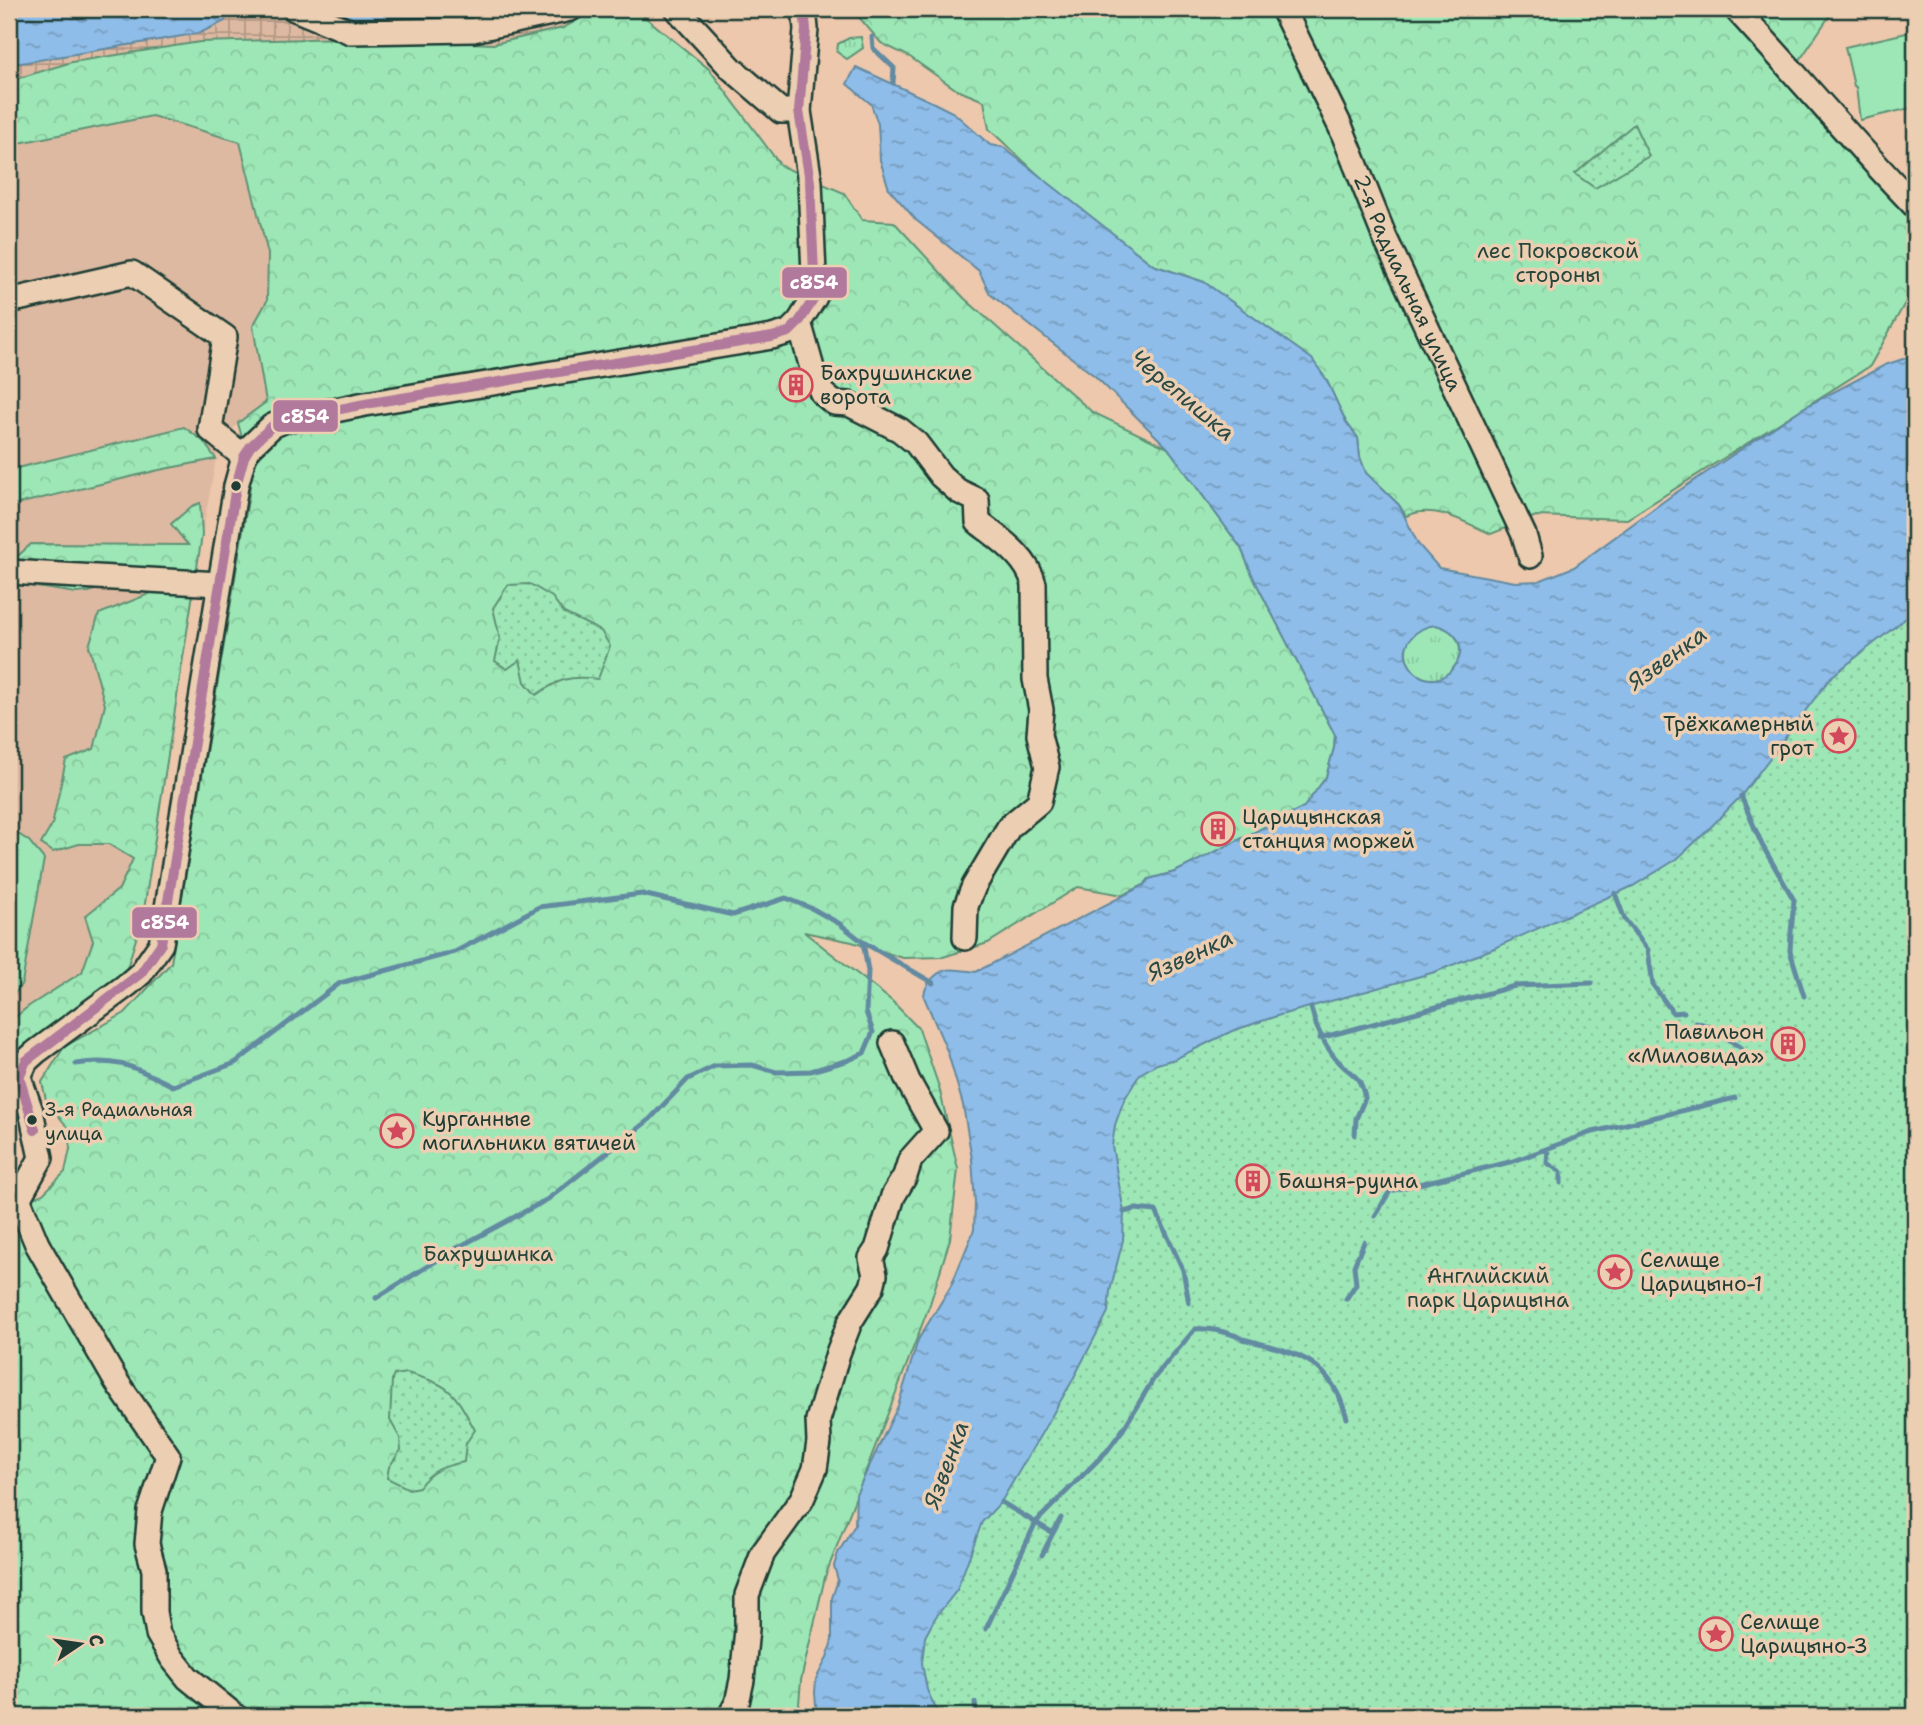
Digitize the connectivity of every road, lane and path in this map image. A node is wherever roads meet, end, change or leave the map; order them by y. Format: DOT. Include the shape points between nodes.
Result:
graph roads {
  1 [pos="295,9"];
  2 [pos="570,9"];
  3 [pos="677,9"];
  4 [pos="804,9"];
  5 [pos="1283,9"];
  6 [pos="1736,9"];
  7 [pos="799,111"];
  8 [pos="1915,206"];
  9 [pos="9,301"];
  10 [pos="799,322"];
  11 [pos="244,457"];
  12 [pos="1530,556"];
  13 [pos="9,572"];
  14 [pos="219,584"];
  15 [pos="965,938"];
  16 [pos="891,1043"];
  17 [pos="14,1085"];
  18 [pos="235,1716"];
  19 [pos="730,1716"];
  1 -- 2 [label="street" via="351,33 473,30"];
  3 -- 7 [label="street" via="732,69 781,111"];
  4 -- 7 [label="street"];
  5 -- 12 [label="street, 2-я Радиальная улица" via="1341,128 1384,238"];
  6 -- 8 [label="street"];
  7 -- 10 [label="street" via="810,182 815,280 815,297"];
  9 -- 11 [label="street" via="132,273 225,337 210,429"];
  10 -- 11 [label="street" via="789,332 772,337 286,420 259,436"];
  10 -- 15 [label="street" via="822,393 882,419 916,443 941,476 976,500 978,522 1016,553 1031,572 1035,679 1047,766 1039,802 1009,827 974,886 966,906"];
  11 -- 14 [label="street"];
  13 -- 14 [label="street"];
  14 -- 17 [label="street" via="161,944 141,973 36,1052"];
  16 -- 19 [label="street" via="936,1130 910,1160 892,1196 871,1258 872,1287 850,1322 818,1420 815,1469 802,1499 763,1553 754,1574 747,1595 742,1680"];
  17 -- 18 [label="street" via="31,1111 41,1158 20,1196 37,1244 116,1381 168,1456 150,1511 147,1544 154,1570 158,1634 188,1678"];
}
